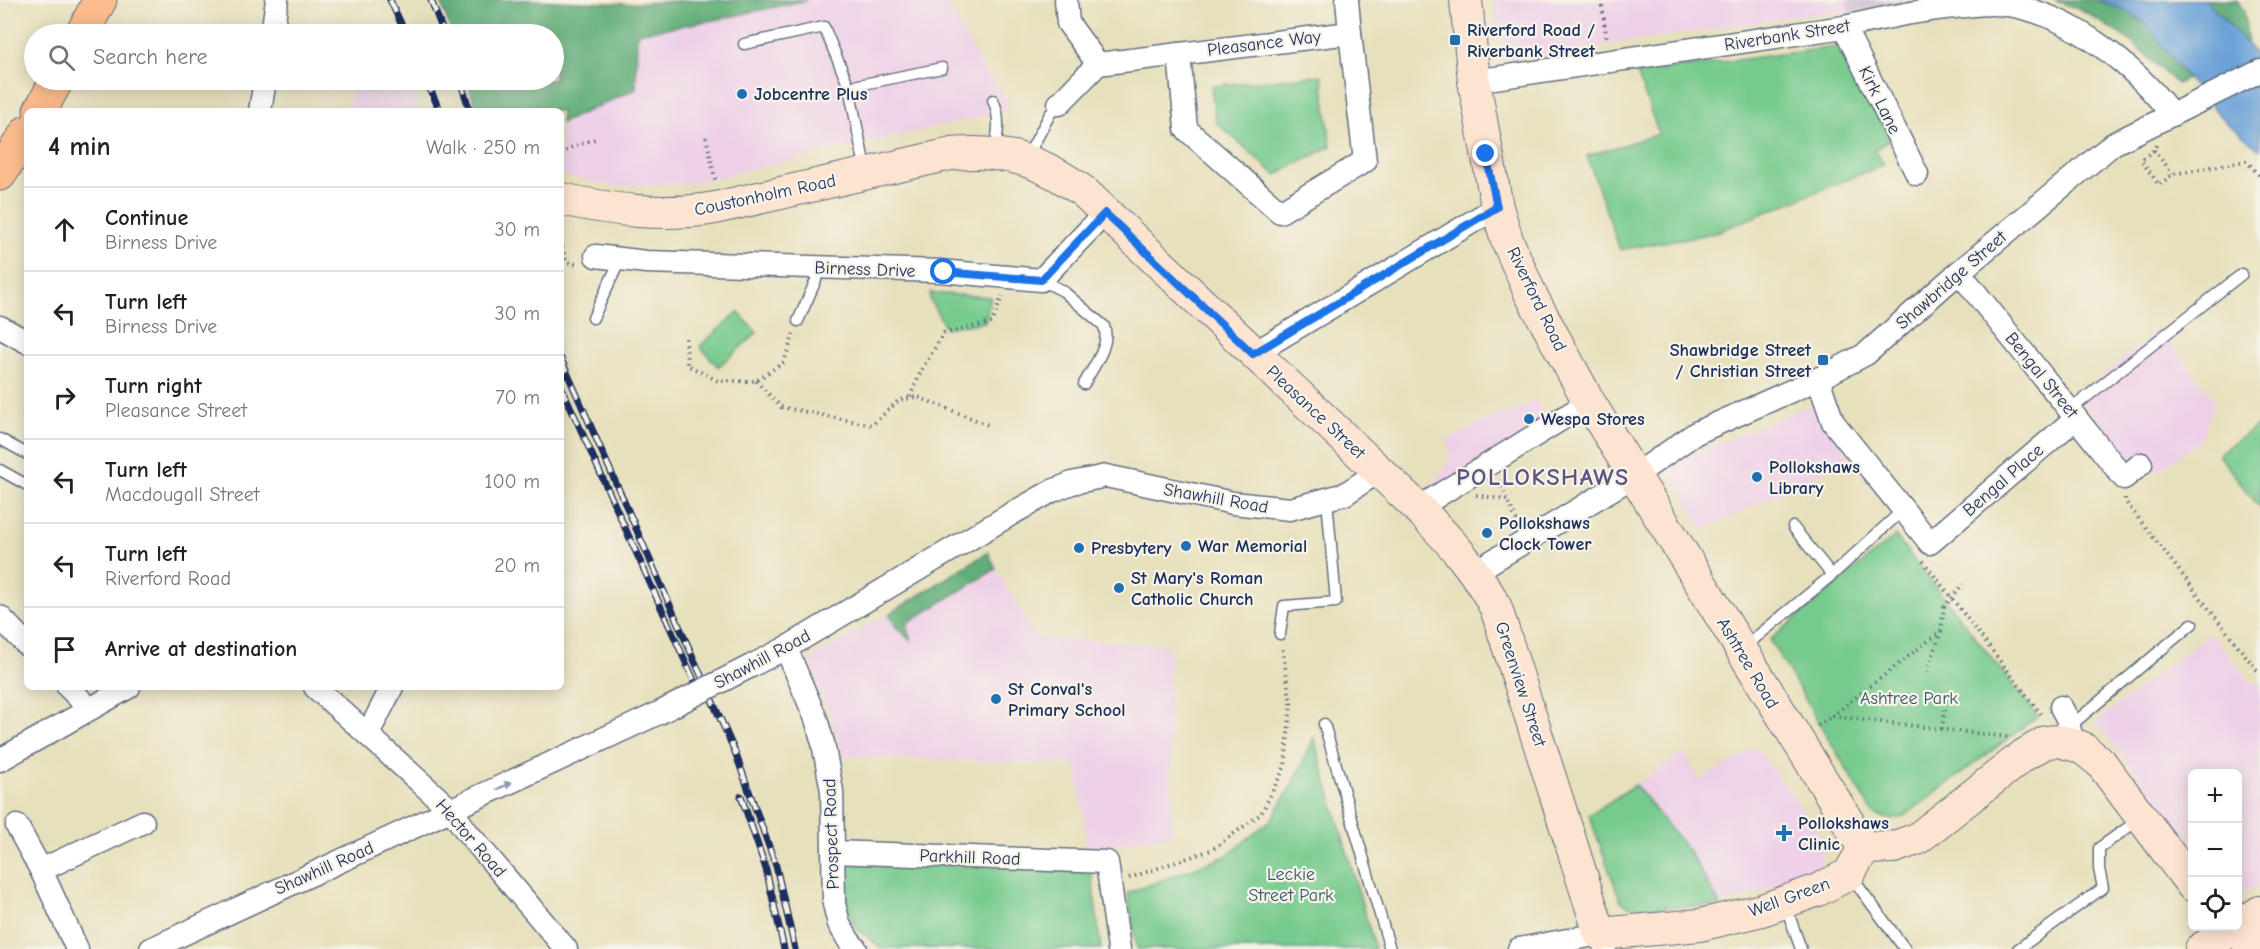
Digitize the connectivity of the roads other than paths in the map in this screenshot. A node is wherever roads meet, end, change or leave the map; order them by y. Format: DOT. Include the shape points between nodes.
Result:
graph roads {
  1 [pos="100,0"];
  2 [pos="277,0"];
  3 [pos="1066,0"];
  4 [pos="1347,0"];
  5 [pos="1466,0"];
  6 [pos="87,24"];
  7 [pos="273,24"];
  8 [pos="1844,27"];
  9 [pos="1350,33"];
  10 [pos="744,44"];
  11 [pos="1179,54"];
  12 [pos="1098,64"];
  13 [pos="942,68"];
  14 [pos="2260,71"];
  15 [pos="1474,81"];
  16 [pos="849,87"];
  17 [pos="52,90"];
  18 [pos="263,90"];
  19 [pos="993,100"];
  20 [pos="1059,104"];
  21 [pos="42,108"];
  22 [pos="260,108"];
  23 [pos="2172,115"];
  24 [pos="24,137"];
  25 [pos="981,153"];
  26 [pos="1026,159"];
  27 [pos="867,172"];
  28 [pos="0,174"];
  29 [pos="1917,174"];
  30 [pos="564,200"];
  31 [pos="1497,207"];
  32 [pos="1105,213"];
  33 [pos="597,256"];
  34 [pos="620,260"];
  35 [pos="818,267"];
  36 [pos="1959,272"];
  37 [pos="2242,274"];
  38 [pos="1041,280"];
  39 [pos="593,318"];
  40 [pos="798,321"];
  41 [pos="0,327"];
  42 [pos="24,340"];
  43 [pos="1253,354"];
  44 [pos="1818,379"];
  45 [pos="1084,384"];
  46 [pos="1589,402"];
  47 [pos="2073,414"];
  48 [pos="0,439"];
  49 [pos="24,452"];
  50 [pos="0,470"];
  51 [pos="1379,471"];
  52 [pos="2133,471"];
  53 [pos="1634,476"];
  54 [pos="24,483"];
  55 [pos="1327,500"];
  56 [pos="1418,508"];
  57 [pos="1904,509"];
  58 [pos="1793,526"];
  59 [pos="1476,571"];
  60 [pos="1832,574"];
  61 [pos="0,617"];
  62 [pos="2192,624"];
  63 [pos="1280,634"];
  64 [pos="24,642"];
  65 [pos="786,648"];
  66 [pos="1741,650"];
  67 [pos="71,690"];
  68 [pos="123,690"];
  69 [pos="318,690"];
  70 [pos="390,690"];
  71 [pos="89,708"];
  72 [pos="1324,724"];
  73 [pos="2068,726"];
  74 [pos="368,734"];
  75 [pos="0,760"];
  76 [pos="452,811"];
  77 [pos="2140,818"];
  78 [pos="143,822"];
  79 [pos="17,826"];
  80 [pos="834,852"];
  81 [pos="1856,861"];
  82 [pos="40,870"];
  83 [pos="2188,879"];
  84 [pos="1784,902"];
  85 [pos="2260,912"];
  86 [pos="2222,940"];
  87 [pos="1603,942"];
  88 [pos="2260,942"];
  89 [pos="77,949"];
  90 [pos="151,949"];
  91 [pos="566,949"];
  92 [pos="856,949"];
  93 [pos="1119,949"];
  94 [pos="1390,949"];
  95 [pos="1519,949"];
  96 [pos="1801,949"];
  97 [pos="1905,949"];
  98 [pos="2018,949"];
  1 -- 6 [label="main road"];
  2 -- 7 [label="street"];
  3 -- 12 [label="street" via="1068,23"];
  4 -- 9 [label="street"];
  5 -- 15 [label="street, Riverford Road"];
  8 -- 15 [label="street, Riverbank Street"];
  8 -- 23 [label="street, Riverbank Street" via="1978,4 2006,4 2035,11 2113,54 2138,75"];
  8 -- 29 [label="street, Kirk Lane" via="1897,157"];
  9 -- 11 [label="street, Pleasance Way"];
  9 -- 11 [label="street" via="1365,161 1280,212 1186,129"];
  10 -- 16 [label="lane" via="824,27"];
  11 -- 12 [label="street, Pleasance Way"];
  12 -- 20 [label="street"];
  13 -- 16 [label="lane"];
  14 -- 23 [label="street, Shawbridge Street"];
  15 -- 31 [label="street, Riverford Road"];
  16 -- 27 [label="lane"];
  17 -- 21 [label="main road"];
  18 -- 22 [label="street"];
  19 -- 25 [label="lane" via="998,110 998,136"];
  20 -- 26 [label="lane"];
  23 -- 36 [label="street, Shawbridge Street" via="2114,144"];
  24 -- 28 [label="main road"];
  25 -- 26 [label="street, Pleasance Street"];
  25 -- 27 [label="street, Coustonholm Road" via="936,156"];
  26 -- 32 [label="street, Pleasance Street" via="1060,175"];
  27 -- 30 [label="street, Coustonholm Road" via="700,211 667,213"];
  31 -- 43 [label="street"];
  31 -- 46 [label="street, Riverford Road" via="1531,295"];
  32 -- 38 [label="street"];
  32 -- 43 [label="street, Pleasance Street"];
  33 -- 34 [label="street, Birness Drive"];
  34 -- 35 [label="street, Birness Drive"];
  34 -- 39 [label="lane"];
  35 -- 38 [label="street, Birness Drive" via="940,271"];
  35 -- 40 [label="lane"];
  36 -- 44 [label="street, Shawbridge Street" via="1866,354"];
  36 -- 47 [label="street, Bengal Street"];
  37 -- 47 [label="lane"];
  38 -- 45 [label="lane" via="1063,291 1104,326 1105,343"];
  41 -- 42 [label="street"];
  43 -- 51 [label="street, Pleasance Street"];
  44 -- 53 [label="street, Shawbridge Street" via="1696,433"];
  44 -- 57 [label="street" via="1833,422"];
  46 -- 53 [label="street, Riverford Road"];
  46 -- 56 [label="street"];
  47 -- 52 [label="street, Bengal Street"];
  47 -- 57 [label="street, Bengal Place" via="1930,543"];
  48 -- 49 [label="lane"];
  50 -- 54 [label="lane"];
  51 -- 55 [label="street, Shawhill Road" via="1345,494"];
  51 -- 56 [label="street, Greenview Street"];
  53 -- 59 [label="street, Shawbridge Street"];
  53 -- 66 [label="street, Ashtree Road"];
  55 -- 63 [label="lane" via="1336,602 1284,606"];
  55 -- 65 [label="street, Shawhill Road" via="1290,509 1271,508 1106,476 1072,483 1013,513"];
  56 -- 59 [label="street, Greenview Street"];
  57 -- 60 [label="lane"];
  58 -- 60 [label="lane"];
  59 -- 87 [label="street, Greenview Street" via="1496,608"];
  60 -- 66 [label="lane"];
  61 -- 64 [label="street"];
  62 -- 73 [label="lane"];
  76 -- 65 [label="street, Shawhill Road, one-way, bridge"];
  65 -- 80 [label="street, Prospect Road" via="816,719 829,770"];
  66 -- 81 [label="street, Ashtree Road" via="1796,740"];
  67 -- 71 [label="street"];
  68 -- 71 [label="street"];
  69 -- 74 [label="street, Hector Road"];
  70 -- 74 [label="street"];
  71 -- 75 [label="street"];
  72 -- 94 [label="lane"];
  73 -- 77 [label="street"];
  73 -- 81 [label="street, Well Green" via="1917,839"];
  74 -- 76 [label="street, Hector Road"];
  76 -- 90 [label="street, Shawhill Road"];
  76 -- 91 [label="street, Hector Road"];
  77 -- 83 [label="street"];
  77 -- 98 [label="lane" via="2099,848 2103,888"];
  78 -- 82 [label="street"];
  79 -- 82 [label="street"];
  80 -- 92 [label="street, Prospect Road" via="834,904 839,924"];
  80 -- 93 [label="street, Parkhill Road" via="1109,873"];
  81 -- 84 [label="street, Well Green" via="1818,890"];
  81 -- 97 [label="lane"];
  82 -- 89 [label="street"];
  84 -- 87 [label="street, Well Green" via="1700,925"];
  84 -- 96 [label="lane"];
  85 -- 86 [label="street"];
  86 -- 88 [label="street"];
  87 -- 95 [label="street"];
}
